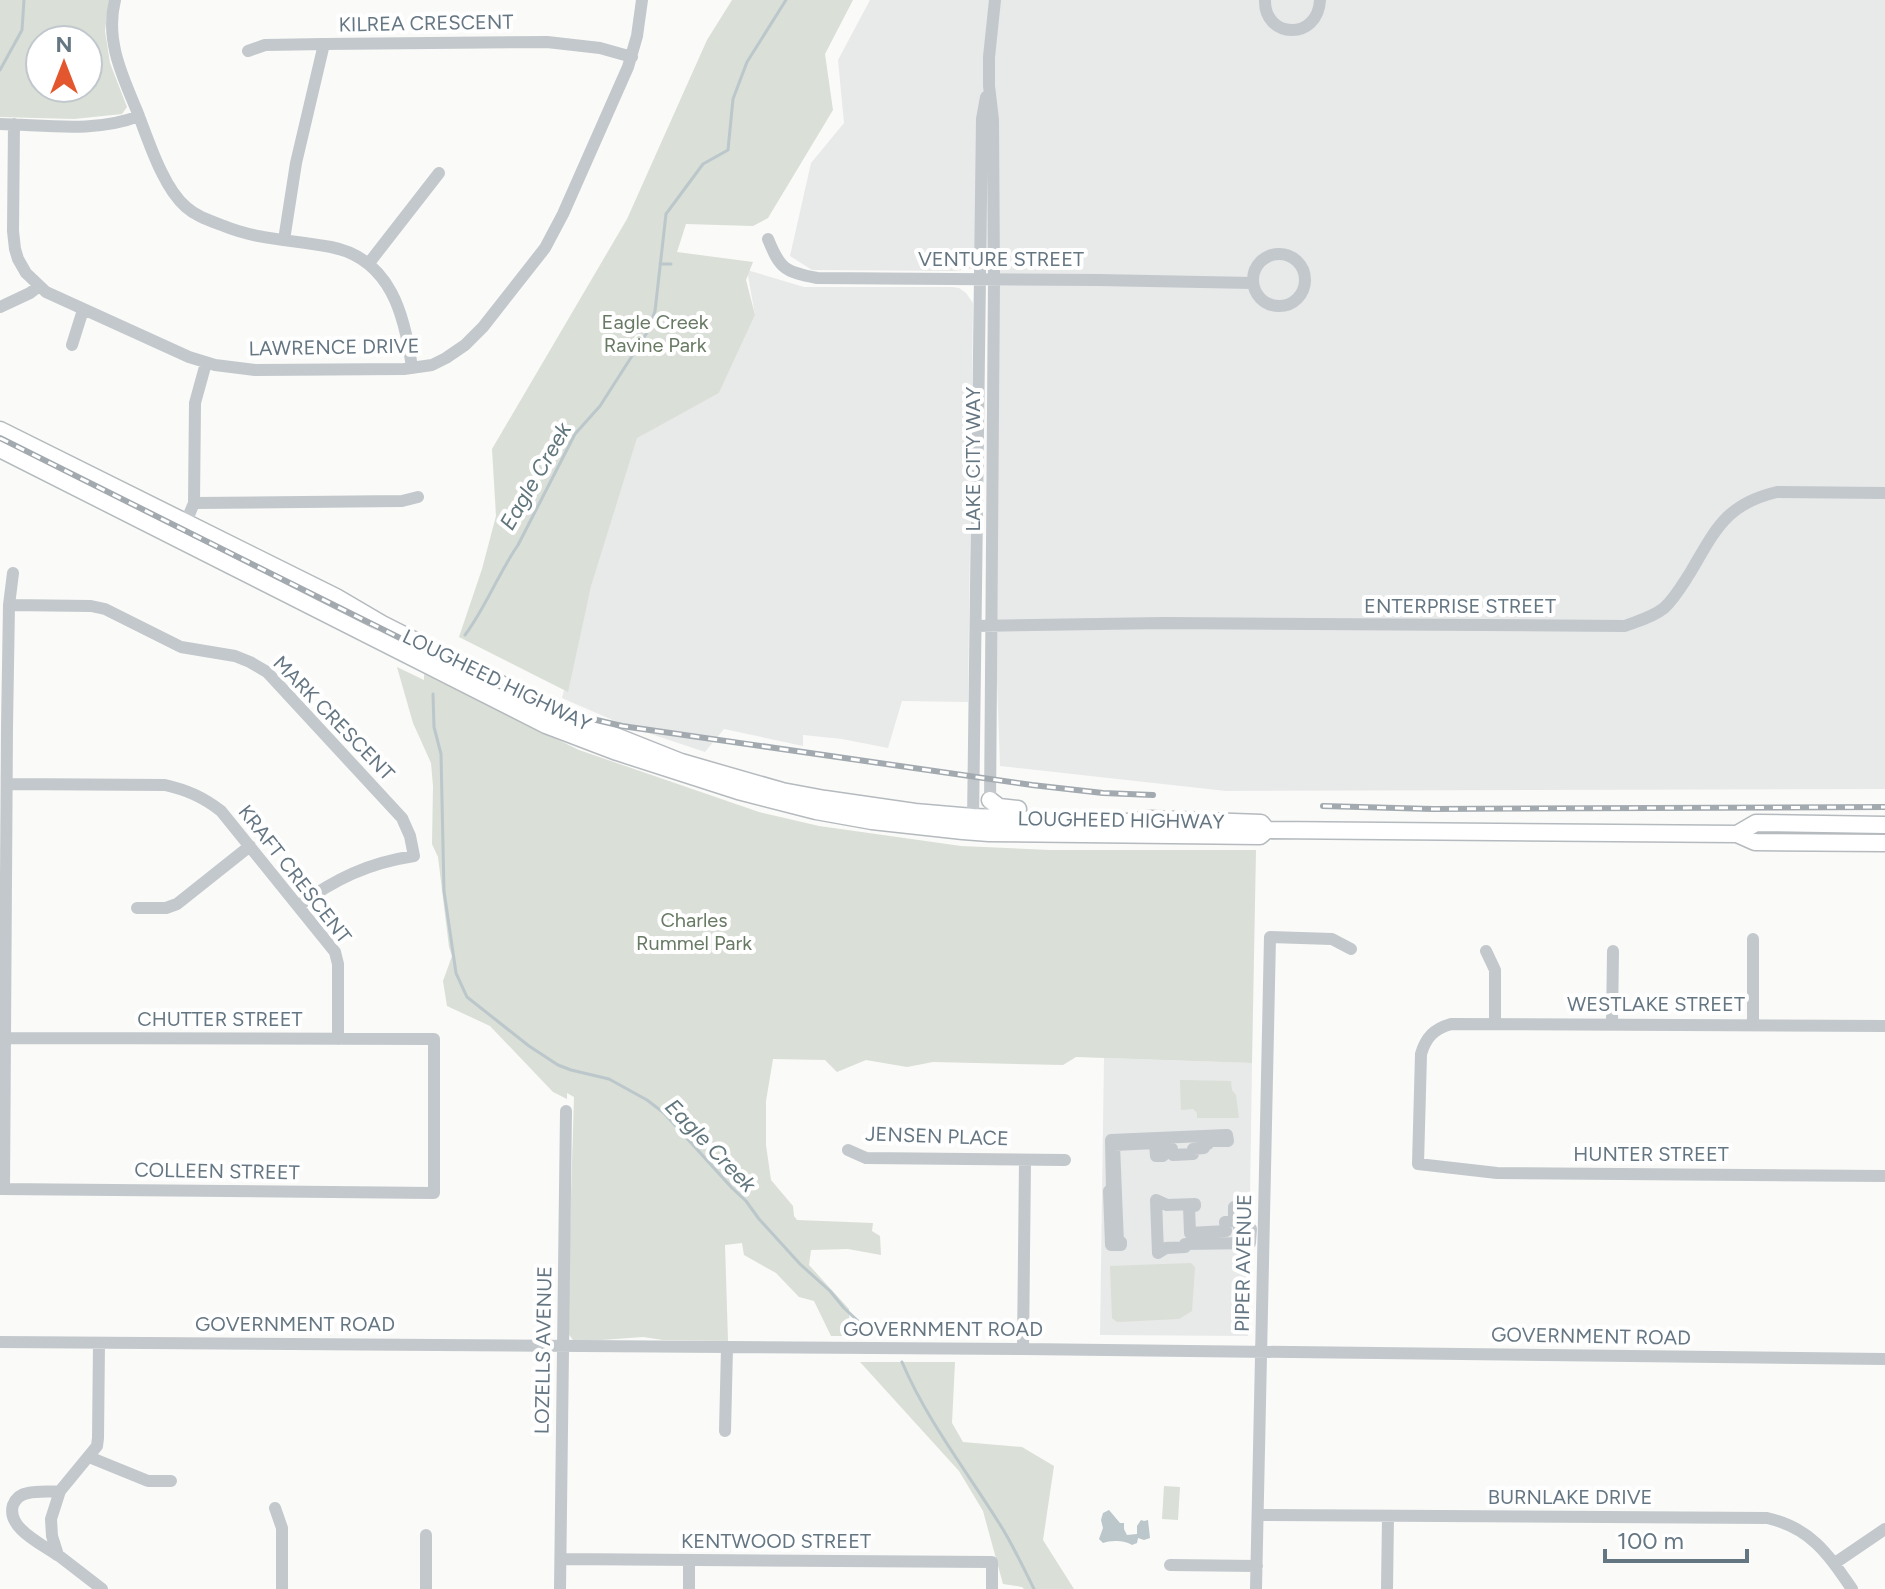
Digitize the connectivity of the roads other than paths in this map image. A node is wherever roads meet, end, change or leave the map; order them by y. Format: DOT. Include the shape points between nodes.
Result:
graph roads {
  1 [pos="115,0"];
  2 [pos="642,0"];
  3 [pos="995,0"];
  4 [pos="1265,0"];
  5 [pos="1320,0"];
  6 [pos="324,44"];
  7 [pos="248,51"];
  8 [pos="632,57"];
  9 [pos="989,86"];
  10 [pos="139,116"];
  11 [pos="0,124"];
  12 [pos="14,124"];
  13 [pos="439,173"];
  14 [pos="768,239"];
  15 [pos="284,240"];
  16 [pos="369,263"];
  17 [pos="979,279"];
  18 [pos="994,279"];
  19 [pos="1253,283"];
  20 [pos="39,286"];
  21 [pos="0,307"];
  22 [pos="83,310"];
  23 [pos="72,345"];
  24 [pos="206,363"];
  25 [pos="412,368"];
  26 [pos="0,430"];
  27 [pos="0,449"];
  28 [pos="1885,493"];
  29 [pos="418,497"];
  30 [pos="194,503"];
  31 [pos="186,522"];
  32 [pos="13,573"];
  33 [pos="9,605"];
  34 [pos="992,624"];
  35 [pos="976,626"];
  36 [pos="3,727"];
  37 [pos="7,784"];
  38 [pos="983,820"];
  39 [pos="1885,825"];
  40 [pos="1267,830"];
  41 [pos="1737,834"];
  42 [pos="1885,843"];
  43 [pos="250,846"];
  44 [pos="298,906"];
  45 [pos="137,908"];
  46 [pos="1753,939"];
  47 [pos="1351,949"];
  48 [pos="1486,951"];
  49 [pos="1613,951"];
  50 [pos="1495,1023"];
  51 [pos="1612,1024"];
  52 [pos="1753,1025"];
  53 [pos="1885,1026"];
  54 [pos="6,1038"];
  55 [pos="338,1039"];
  56 [pos="566,1111"];
  57 [pos="1111,1140"];
  58 [pos="848,1150"];
  59 [pos="1025,1160"];
  60 [pos="1065,1160"];
  61 [pos="1418,1164"];
  62 [pos="1885,1176"];
  63 [pos="2,1189"];
  64 [pos="434,1193"];
  65 [pos="1156,1200"];
  66 [pos="0,1342"];
  67 [pos="99,1343"];
  68 [pos="562,1346"];
  69 [pos="727,1347"];
  70 [pos="1023,1349"];
  71 [pos="1261,1352"];
  72 [pos="1885,1359"];
  73 [pos="725,1431"];
  74 [pos="89,1457"];
  75 [pos="171,1481"];
  76 [pos="60,1491"];
  77 [pos="275,1508"];
  78 [pos="1258,1515"];
  79 [pos="1388,1516"];
  80 [pos="1885,1529"];
  81 [pos="426,1535"];
  82 [pos="58,1555"];
  83 [pos="561,1559"];
  84 [pos="689,1561"];
  85 [pos="1835,1563"];
  86 [pos="1170,1565"];
  87 [pos="1257,1566"];
  88 [pos="102,1589"];
  89 [pos="282,1589"];
  90 [pos="426,1589"];
  91 [pos="560,1589"];
  92 [pos="689,1589"];
  93 [pos="992,1589"];
  94 [pos="1256,1589"];
  95 [pos="1387,1589"];
  96 [pos="1852,1589"];
  1 -- 10 [label="street" via="112,42"];
  2 -- 8 [label="street, LAWRENCE DRIVE"];
  3 -- 9 [label="street, LAKE CITY WAY"];
  4 -- 5 [label="street" via="1273,23 1290,30 1314,20"];
  6 -- 7 [label="street" via="265,45"];
  6 -- 8 [label="street, KILREA CRESCENT" via="547,42"];
  6 -- 15 [label="street, KILREA CRESCENT" via="293,173"];
  8 -- 25 [label="street, LAWRENCE DRIVE" via="545,248 475,336 441,361"];
  9 -- 17 [label="street, LAKE CITY WAY" via="982,119"];
  9 -- 18 [label="street, LAKE CITY WAY"];
  10 -- 12 [label="street" via="93,126"];
  10 -- 15 [label="street" via="166,179 185,207 238,232"];
  11 -- 12 [label="street"];
  12 -- 20 [label="street, LAWRENCE DRIVE" via="14,240 21,266"];
  13 -- 16 [label="street"];
  14 -- 17 [label="street, VENTURE STREET" via="784,269 800,275"];
  15 -- 16 [label="street" via="339,249"];
  16 -- 25 [label="street" via="399,307"];
  17 -- 18 [label="street, VENTURE STREET"];
  17 -- 35 [label="street, LAKE CITY WAY"];
  18 -- 19 [label="street, VENTURE STREET"];
  18 -- 34 [label="street, LAKE CITY WAY"];
  19 -- 19 [label="street" via="1266,302 1282,306 1297,298 1305,283 1295,259 1279,254 1263,259"];
  20 -- 21 [label="street"];
  20 -- 22 [label="street, LAWRENCE DRIVE"];
  22 -- 23 [label="street"];
  22 -- 24 [label="street, LAWRENCE DRIVE"];
  24 -- 25 [label="street, LAWRENCE DRIVE" via="242,370"];
  24 -- 30 [label="street" via="194,412"];
  26 -- 31 [label="main road, LOUGHEED HIGHWAY"];
  27 -- 38 [label="main road, LOUGHEED HIGHWAY" via="566,733 738,791 816,811 872,821"];
  28 -- 34 [label="street, ENTERPRISE STREET" via="1777,492 1738,506 1720,523 1663,609 1625,626"];
  29 -- 30 [label="street"];
  30 -- 31 [label="street"];
  31 -- 38 [label="main road, LOUGHEED HIGHWAY" via="560,714 681,762 782,791"];
  32 -- 33 [label="street"];
  33 -- 36 [label="street"];
  33 -- 44 [label="street, MARK CRESCENT" via="105,609 181,647 235,656 267,672 402,818 414,856 364,868"];
  34 -- 35 [label="street, ENTERPRISE STREET"];
  34 -- 38 [label="street, LAKE CITY WAY"];
  35 -- 38 [label="street, LAKE CITY WAY"];
  36 -- 37 [label="street"];
  37 -- 43 [label="street, KRAFT CRESCENT" via="184,789 221,811"];
  37 -- 54 [label="street"];
  38 -- 40 [label="main road, LOUGHEED HIGHWAY" via="1260,836"];
  38 -- 40 [label="main road, LOUGHEED HIGHWAY" via="1150,819 1261,823"];
  39 -- 41 [label="main road, LOUGHEED HIGHWAY" via="1756,823"];
  40 -- 41 [label="main road, LOUGHEED HIGHWAY"];
  41 -- 42 [label="main road, LOUGHEED HIGHWAY" via="1755,842"];
  43 -- 44 [label="street, KRAFT CRESCENT"];
  43 -- 45 [label="street" via="177,904"];
  44 -- 55 [label="street, KRAFT CRESCENT" via="335,952"];
  46 -- 52 [label="street"];
  47 -- 71 [label="street, PIPER AVENUE" via="1332,939 1270,937"];
  48 -- 50 [label="street" via="1495,970"];
  49 -- 51 [label="street"];
  50 -- 51 [label="street, WESTLAKE STREET"];
  50 -- 61 [label="street, WESTLAKE STREET" via="1451,1024 1438,1028 1424,1043"];
  51 -- 52 [label="street, WESTLAKE STREET"];
  52 -- 53 [label="street, WESTLAKE STREET"];
  54 -- 55 [label="street, CHUTTER STREET"];
  54 -- 63 [label="street"];
  55 -- 64 [label="street, CHUTTER STREET" via="434,1039"];
  56 -- 68 [label="street, LOZELLS AVENUE"];
  57 -- 57 [label="street" via="1227,1135 1228,1141 1208,1141 1193,1154 1173,1155 1172,1149 1162,1149 1163,1156 1156,1156 1155,1143 1114,1145 1121,1245 1111,1245"];
  58 -- 59 [label="street, JENSEN PLACE" via="866,1158"];
  59 -- 60 [label="street, JENSEN PLACE"];
  59 -- 70 [label="street, JENSEN PLACE"];
  61 -- 62 [label="street, HUNTER STREET" via="1497,1173"];
  63 -- 64 [label="street, COLLEEN STREET"];
  65 -- 65 [label="street" via="1195,1204 1189,1206 1190,1233 1226,1231 1225,1222 1234,1221 1234,1207 1240,1207 1239,1228 1251,1229 1250,1243 1185,1244 1158,1253"];
  66 -- 67 [label="street, GOVERNMENT ROAD"];
  67 -- 68 [label="street, GOVERNMENT ROAD"];
  67 -- 74 [label="street" via="98,1438"];
  68 -- 69 [label="street, GOVERNMENT ROAD"];
  68 -- 83 [label="street, LOZELLS AVENUE"];
  69 -- 70 [label="street, GOVERNMENT ROAD"];
  69 -- 73 [label="street"];
  70 -- 71 [label="street, GOVERNMENT ROAD"];
  71 -- 72 [label="street, GOVERNMENT ROAD"];
  71 -- 78 [label="street, PIPER AVENUE"];
  74 -- 75 [label="street" via="148,1481"];
  74 -- 76 [label="street"];
  76 -- 82 [label="street" via="51,1519"];
  76 -- 82 [label="street" via="24,1493 12,1509 14,1522"];
  77 -- 89 [label="street" via="282,1528"];
  78 -- 79 [label="street, BURNLAKE DRIVE"];
  78 -- 87 [label="street, PIPER AVENUE"];
  79 -- 85 [label="street, BURNLAKE DRIVE" via="1767,1518 1803,1531"];
  79 -- 95 [label="street"];
  80 -- 85 [label="street"];
  81 -- 90 [label="street"];
  82 -- 88 [label="street"];
  83 -- 84 [label="street, KENTWOOD STREET"];
  83 -- 91 [label="street, LOZELLS AVENUE"];
  84 -- 92 [label="street"];
  84 -- 93 [label="street, KENTWOOD STREET" via="992,1562"];
  85 -- 96 [label="street, BURNLAKE DRIVE"];
  86 -- 87 [label="street"];
  87 -- 94 [label="street, PIPER AVENUE"];
}
